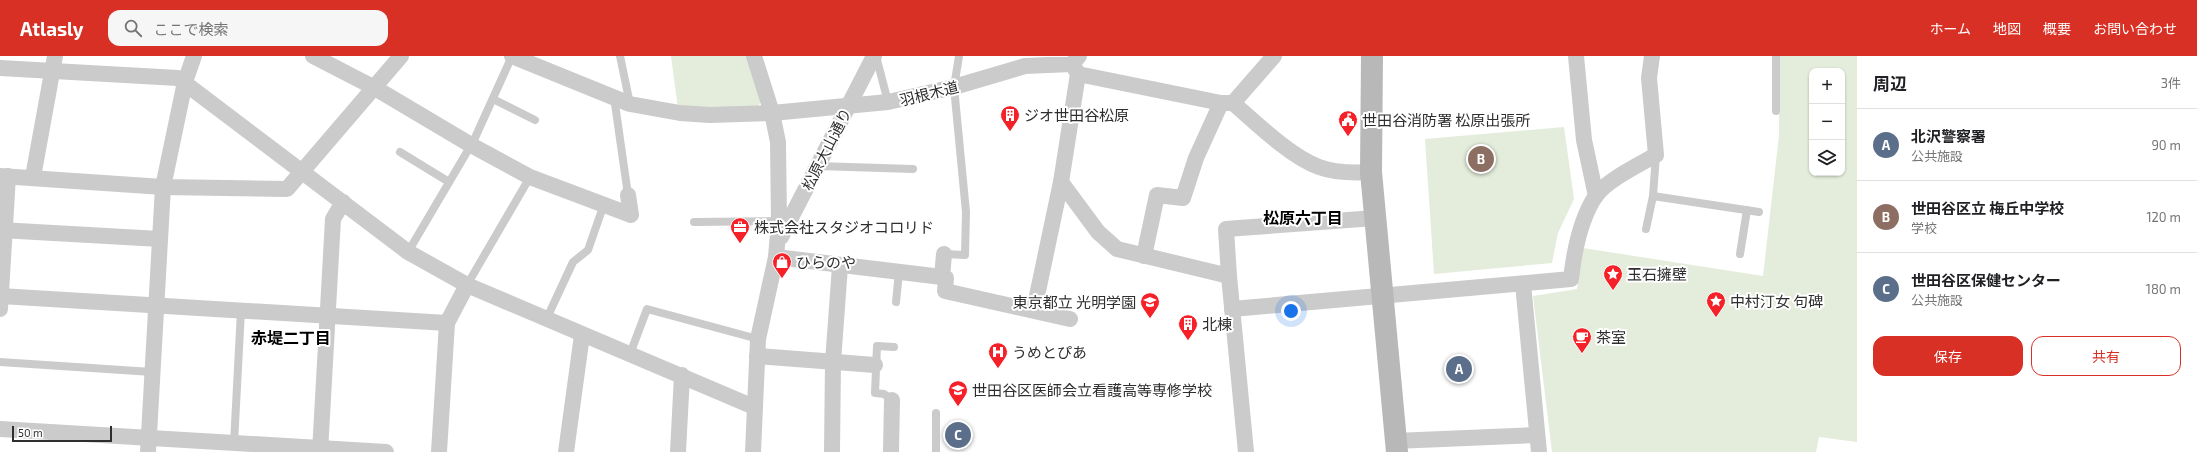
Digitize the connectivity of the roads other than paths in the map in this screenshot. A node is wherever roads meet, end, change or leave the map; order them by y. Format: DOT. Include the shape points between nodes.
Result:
graph roads {
  1 [pos="194,56"];
  2 [pos="313,56"];
  3 [pos="402,56"];
  4 [pos="512,56"];
  5 [pos="620,56"];
  6 [pos="754,56"];
  7 [pos="875,56"];
  8 [pos="959,56"];
  9 [pos="1274,56"];
  10 [pos="1372,56"];
  11 [pos="1576,56"];
  12 [pos="1652,56"];
  13 [pos="1776,56"];
  14 [pos="53,64"];
  15 [pos="1076,65"];
  16 [pos="0,68"];
  17 [pos="185,82"];
  18 [pos="954,87"];
  19 [pos="375,88"];
  20 [pos="614,97"];
  21 [pos="493,99"];
  22 [pos="888,102"];
  23 [pos="1227,103"];
  24 [pos="630,104"];
  25 [pos="847,106"];
  26 [pos="1776,111"];
  27 [pos="772,113"];
  28 [pos="535,120"];
  29 [pos="471,145"];
  30 [pos="400,152"];
  31 [pos="1656,155"];
  32 [pos="817,166"];
  33 [pos="913,169"];
  34 [pos="302,171"];
  35 [pos="1371,172"];
  36 [pos="4,176"];
  37 [pos="33,177"];
  38 [pos="530,177"];
  39 [pos="449,182"];
  40 [pos="1061,182"];
  41 [pos="163,187"];
  42 [pos="628,195"];
  43 [pos="1596,196"];
  44 [pos="1653,196"];
  45 [pos="343,202"];
  46 [pos="604,204"];
  47 [pos="1747,210"];
  48 [pos="1759,212"];
  49 [pos="1375,218"];
  50 [pos="779,221"];
  51 [pos="694,222"];
  52 [pos="1646,229"];
  53 [pos="2,230"];
  54 [pos="160,239"];
  55 [pos="777,249"];
  56 [pos="408,252"];
  57 [pos="944,254"];
  58 [pos="1740,254"];
  59 [pos="1144,256"];
  60 [pos="840,266"];
  61 [pos="899,272"];
  62 [pos="1229,276"];
  63 [pos="942,277"];
  64 [pos="1523,284"];
  65 [pos="467,285"];
  66 [pos="1382,296"];
  67 [pos="0,300"];
  68 [pos="896,302"];
  69 [pos="156,306"];
  70 [pos="1232,309"];
  71 [pos="1034,310"];
  72 [pos="241,311"];
  73 [pos="327,316"];
  74 [pos="1070,319"];
  75 [pos="546,320"];
  76 [pos="447,323"];
  77 [pos="582,335"];
  78 [pos="758,339"];
  79 [pos="894,347"];
  80 [pos="630,354"];
  81 [pos="757,356"];
  82 [pos="0,362"];
  83 [pos="833,362"];
  84 [pos="876,365"];
  85 [pos="152,372"];
  86 [pos="682,375"];
  87 [pos="892,400"];
  88 [pos="754,407"];
  89 [pos="936,413"];
  90 [pos="0,429"];
  91 [pos="1537,435"];
  92 [pos="234,443"];
  93 [pos="148,445"];
  94 [pos="1396,446"];
  95 [pos="320,450"];
  96 [pos="386,452"];
  97 [pos="439,452"];
  98 [pos="566,452"];
  99 [pos="678,452"];
  100 [pos="753,452"];
  101 [pos="832,452"];
  102 [pos="891,452"];
  103 [pos="936,452"];
  104 [pos="1246,452"];
  105 [pos="1539,452"];
  1 -- 17 [label="street"];
  2 -- 19 [label="street"];
  3 -- 19 [label="street"];
  4 -- 20 [label="street, 羽根木道"];
  4 -- 21 [label="lane"];
  5 -- 24 [label="lane"];
  6 -- 27 [label="street"];
  7 -- 22 [label="lane"];
  7 -- 25 [label="street, 松原大山通り"];
  8 -- 18 [label="lane"];
  9 -- 23 [label="street"];
  10 -- 35 [label="street"];
  11 -- 43 [label="street" via="1584,140"];
  12 -- 31 [label="street" via="1649,78"];
  13 -- 26 [label="lane"];
  14 -- 16 [label="street"];
  14 -- 17 [label="street" via="178,78"];
  14 -- 37 [label="street"];
  15 -- 18 [label="street, 羽根木道" via="1025,66"];
  15 -- 23 [label="street, 羽根木道"];
  15 -- 40 [label="street"];
  17 -- 34 [label="street"];
  17 -- 41 [label="street"];
  18 -- 22 [label="street, 羽根木道"];
  18 -- 57 [label="lane" via="966,212 965,255"];
  19 -- 29 [label="street"];
  19 -- 34 [label="street"];
  20 -- 24 [label="street, 羽根木道"];
  20 -- 42 [label="lane"];
  21 -- 28 [label="lane"];
  21 -- 29 [label="lane"];
  22 -- 25 [label="street, 羽根木道"];
  23 -- 35 [label="street" via="1314,165 1348,173"];
  23 -- 59 [label="street" via="1196,158 1183,198 1157,194"];
  24 -- 27 [label="street, 羽根木道" via="680,113 710,115"];
  25 -- 27 [label="street, 羽根木道"];
  25 -- 32 [label="street, 松原大山通り"];
  27 -- 50 [label="street" via="778,142"];
  29 -- 38 [label="street"];
  29 -- 39 [label="lane"];
  30 -- 39 [label="lane"];
  31 -- 43 [label="street" via="1620,176"];
  31 -- 44 [label="lane"];
  32 -- 33 [label="lane"];
  32 -- 55 [label="street, 松原大山通り"];
  34 -- 41 [label="street" via="287,189"];
  34 -- 45 [label="street"];
  35 -- 49 [label="street"];
  36 -- 37 [label="street"];
  36 -- 53 [label="street"];
  37 -- 41 [label="street"];
  38 -- 46 [label="street"];
  38 -- 65 [label="lane"];
  39 -- 56 [label="lane"];
  40 -- 59 [label="street" via="1098,232 1117,249"];
  40 -- 71 [label="street"];
  41 -- 54 [label="street"];
  42 -- 46 [label="street" via="631,215"];
  43 -- 64 [label="street" via="1583,226 1573,258 1570,279"];
  44 -- 47 [label="lane"];
  44 -- 52 [label="lane"];
  45 -- 56 [label="street"];
  45 -- 73 [label="street" via="333,219"];
  46 -- 75 [label="lane" via="588,250 573,262"];
  47 -- 48 [label="lane"];
  47 -- 58 [label="lane"];
  49 -- 62 [label="street" via="1226,229"];
  49 -- 66 [label="street"];
  50 -- 51 [label="lane"];
  50 -- 55 [label="street"];
  53 -- 54 [label="street"];
  53 -- 67 [label="street"];
  54 -- 69 [label="street"];
  55 -- 60 [label="street"];
  55 -- 78 [label="street"];
  56 -- 65 [label="street"];
  57 -- 63 [label="street"];
  59 -- 62 [label="street"];
  60 -- 61 [label="street"];
  60 -- 83 [label="street"];
  61 -- 63 [label="street"];
  61 -- 68 [label="lane"];
  62 -- 70 [label="street"];
  63 -- 71 [label="street" via="946,278 945,291"];
  64 -- 66 [label="street"];
  64 -- 91 [label="street"];
  65 -- 75 [label="street"];
  65 -- 76 [label="street"];
  66 -- 70 [label="street"];
  66 -- 94 [label="street"];
  67 -- 69 [label="street"];
  69 -- 72 [label="street"];
  69 -- 85 [label="street"];
  70 -- 104 [label="street"];
  71 -- 74 [label="street"];
  72 -- 73 [label="street"];
  72 -- 92 [label="lane"];
  73 -- 76 [label="street"];
  73 -- 95 [label="street"];
  75 -- 77 [label="street"];
  76 -- 97 [label="street"];
  77 -- 80 [label="street"];
  77 -- 98 [label="street"];
  78 -- 80 [label="lane" via="647,309"];
  78 -- 81 [label="street"];
  79 -- 84 [label="lane" via="877,346"];
  80 -- 86 [label="street"];
  81 -- 83 [label="street"];
  81 -- 88 [label="street"];
  82 -- 85 [label="lane"];
  83 -- 84 [label="street"];
  83 -- 101 [label="street"];
  84 -- 87 [label="lane" via="875,393 884,394"];
  85 -- 93 [label="street"];
  86 -- 88 [label="street"];
  86 -- 99 [label="street"];
  87 -- 102 [label="street"];
  88 -- 100 [label="street"];
  89 -- 103 [label="lane"];
  90 -- 93 [label="street"];
  91 -- 94 [label="street"];
  91 -- 105 [label="street"];
  92 -- 93 [label="street"];
  92 -- 95 [label="street"];
  95 -- 96 [label="street"];
}
